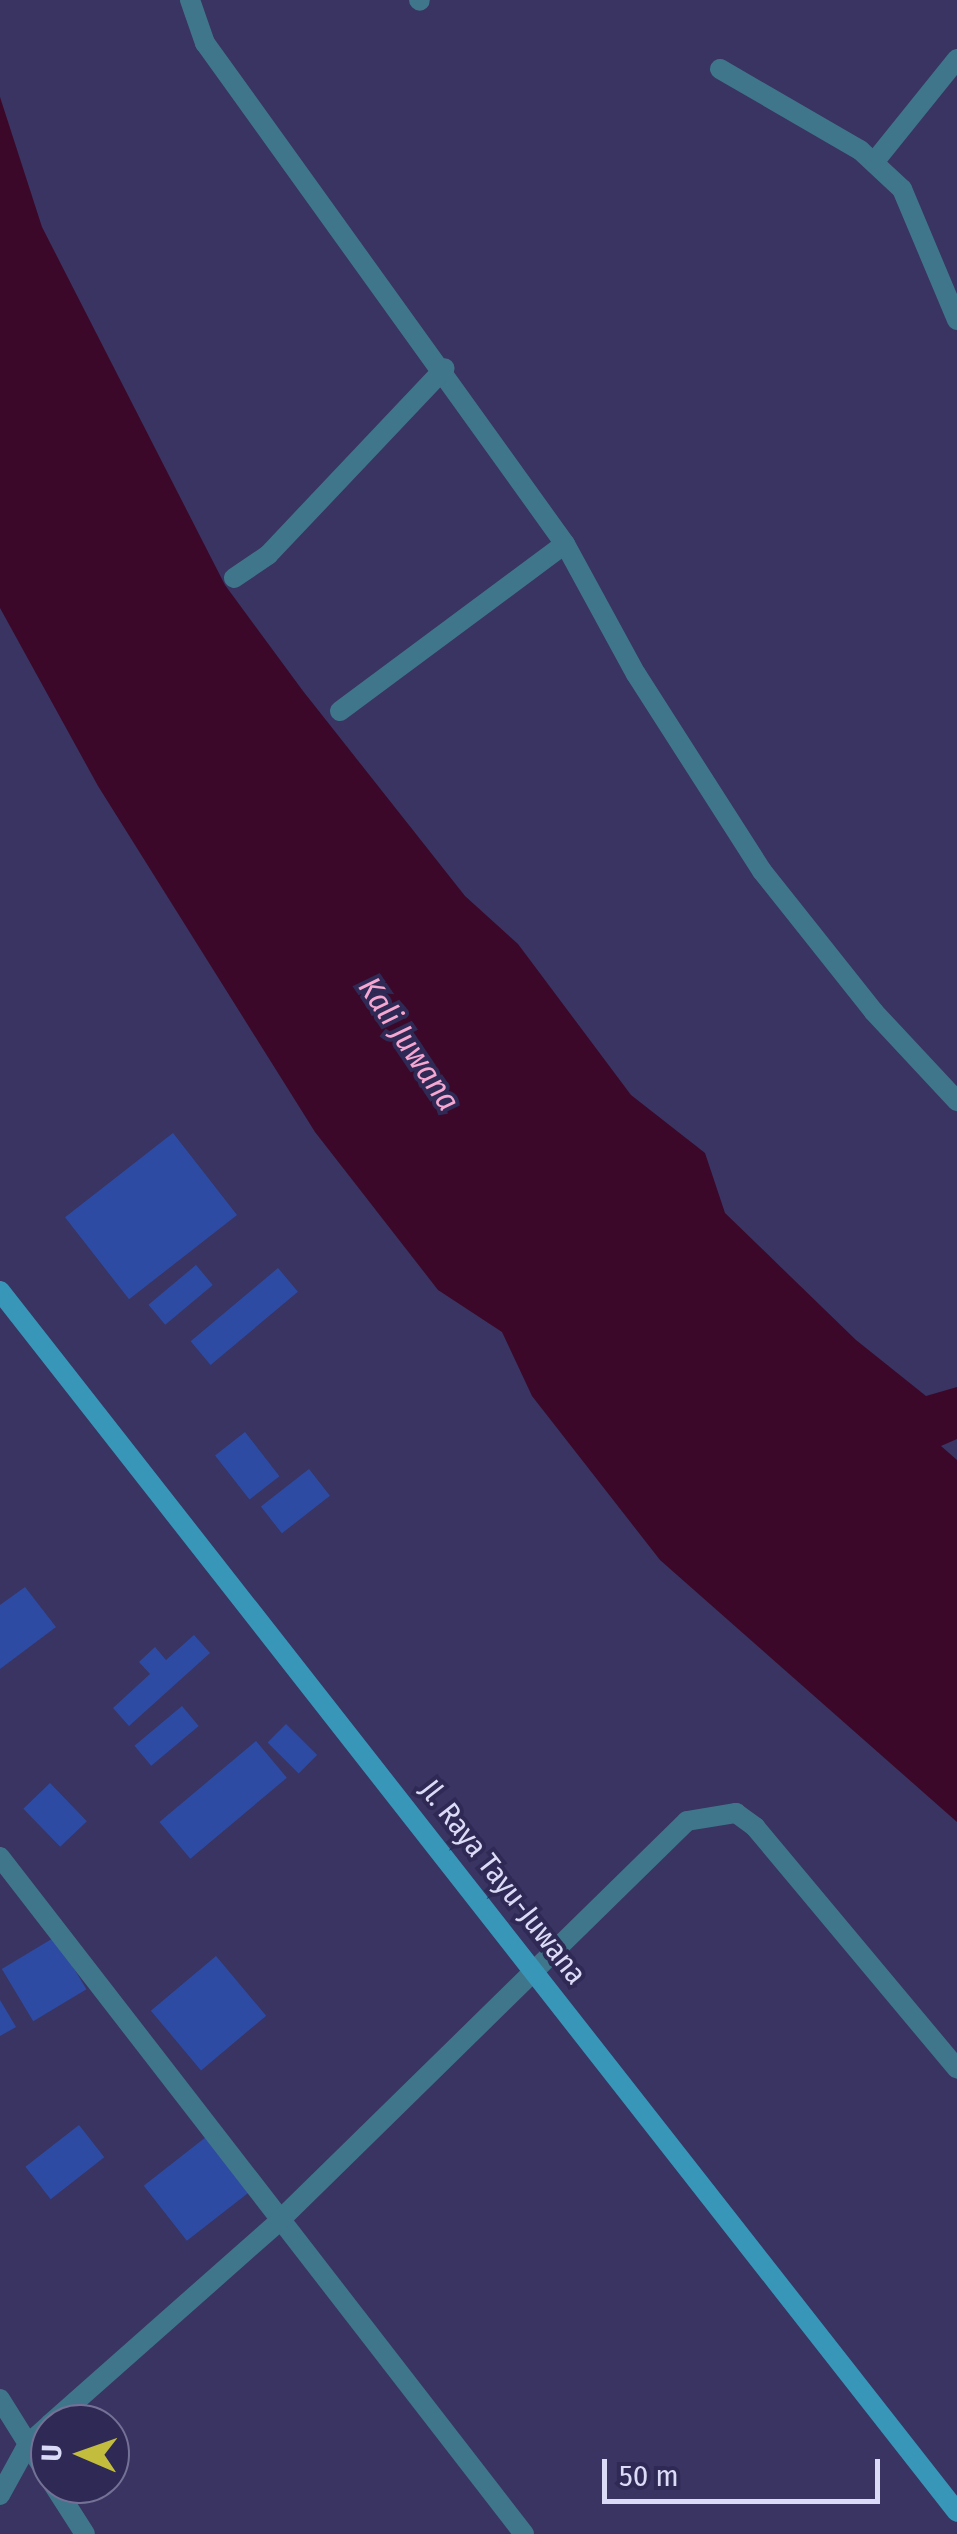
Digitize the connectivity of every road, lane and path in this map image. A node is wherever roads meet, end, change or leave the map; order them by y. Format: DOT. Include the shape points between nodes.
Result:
graph roads {
  1 [pos="190,0"];
  2 [pos="957,59"];
  3 [pos="720,68"];
  4 [pos="875,161"];
  5 [pos="957,320"];
  6 [pos="444,368"];
  7 [pos="565,544"];
  8 [pos="234,578"];
  9 [pos="340,711"];
  10 [pos="957,1101"];
  11 [pos="0,1291"];
  12 [pos="0,1857"];
  13 [pos="533,1968"];
  14 [pos="957,2069"];
  15 [pos="278,2222"];
  16 [pos="0,2399"];
  17 [pos="73,2404"];
  18 [pos="28,2444"];
  19 [pos="30,2447"];
  20 [pos="0,2496"];
  21 [pos="66,2504"];
  22 [pos="957,2512"];
  23 [pos="85,2534"];
  24 [pos="524,2534"];
  1 -- 6 [label="street" via="204,42 226,74 333,228"];
  2 -- 4 [label="street"];
  3 -- 4 [label="street"];
  4 -- 5 [label="street" via="902,189"];
  6 -- 7 [label="street"];
  6 -- 8 [label="street" via="268,556"];
  7 -- 9 [label="street"];
  7 -- 10 [label="street" via="636,674 762,871 874,1012"];
  11 -- 13 [label="main road, Jl. Raya Tayu-Juwana"];
  12 -- 15 [label="street"];
  13 -- 14 [label="street" via="688,1821 736,1813"];
  13 -- 15 [label="street"];
  13 -- 22 [label="main road, Jl. Raya Tayu-Juwana"];
  15 -- 17 [label="street"];
  15 -- 24 [label="street"];
  16 -- 18 [label="street"];
  18 -- 19 [label="street"];
  18 -- 20 [label="street"];
  21 -- 23 [label="street"];
}
